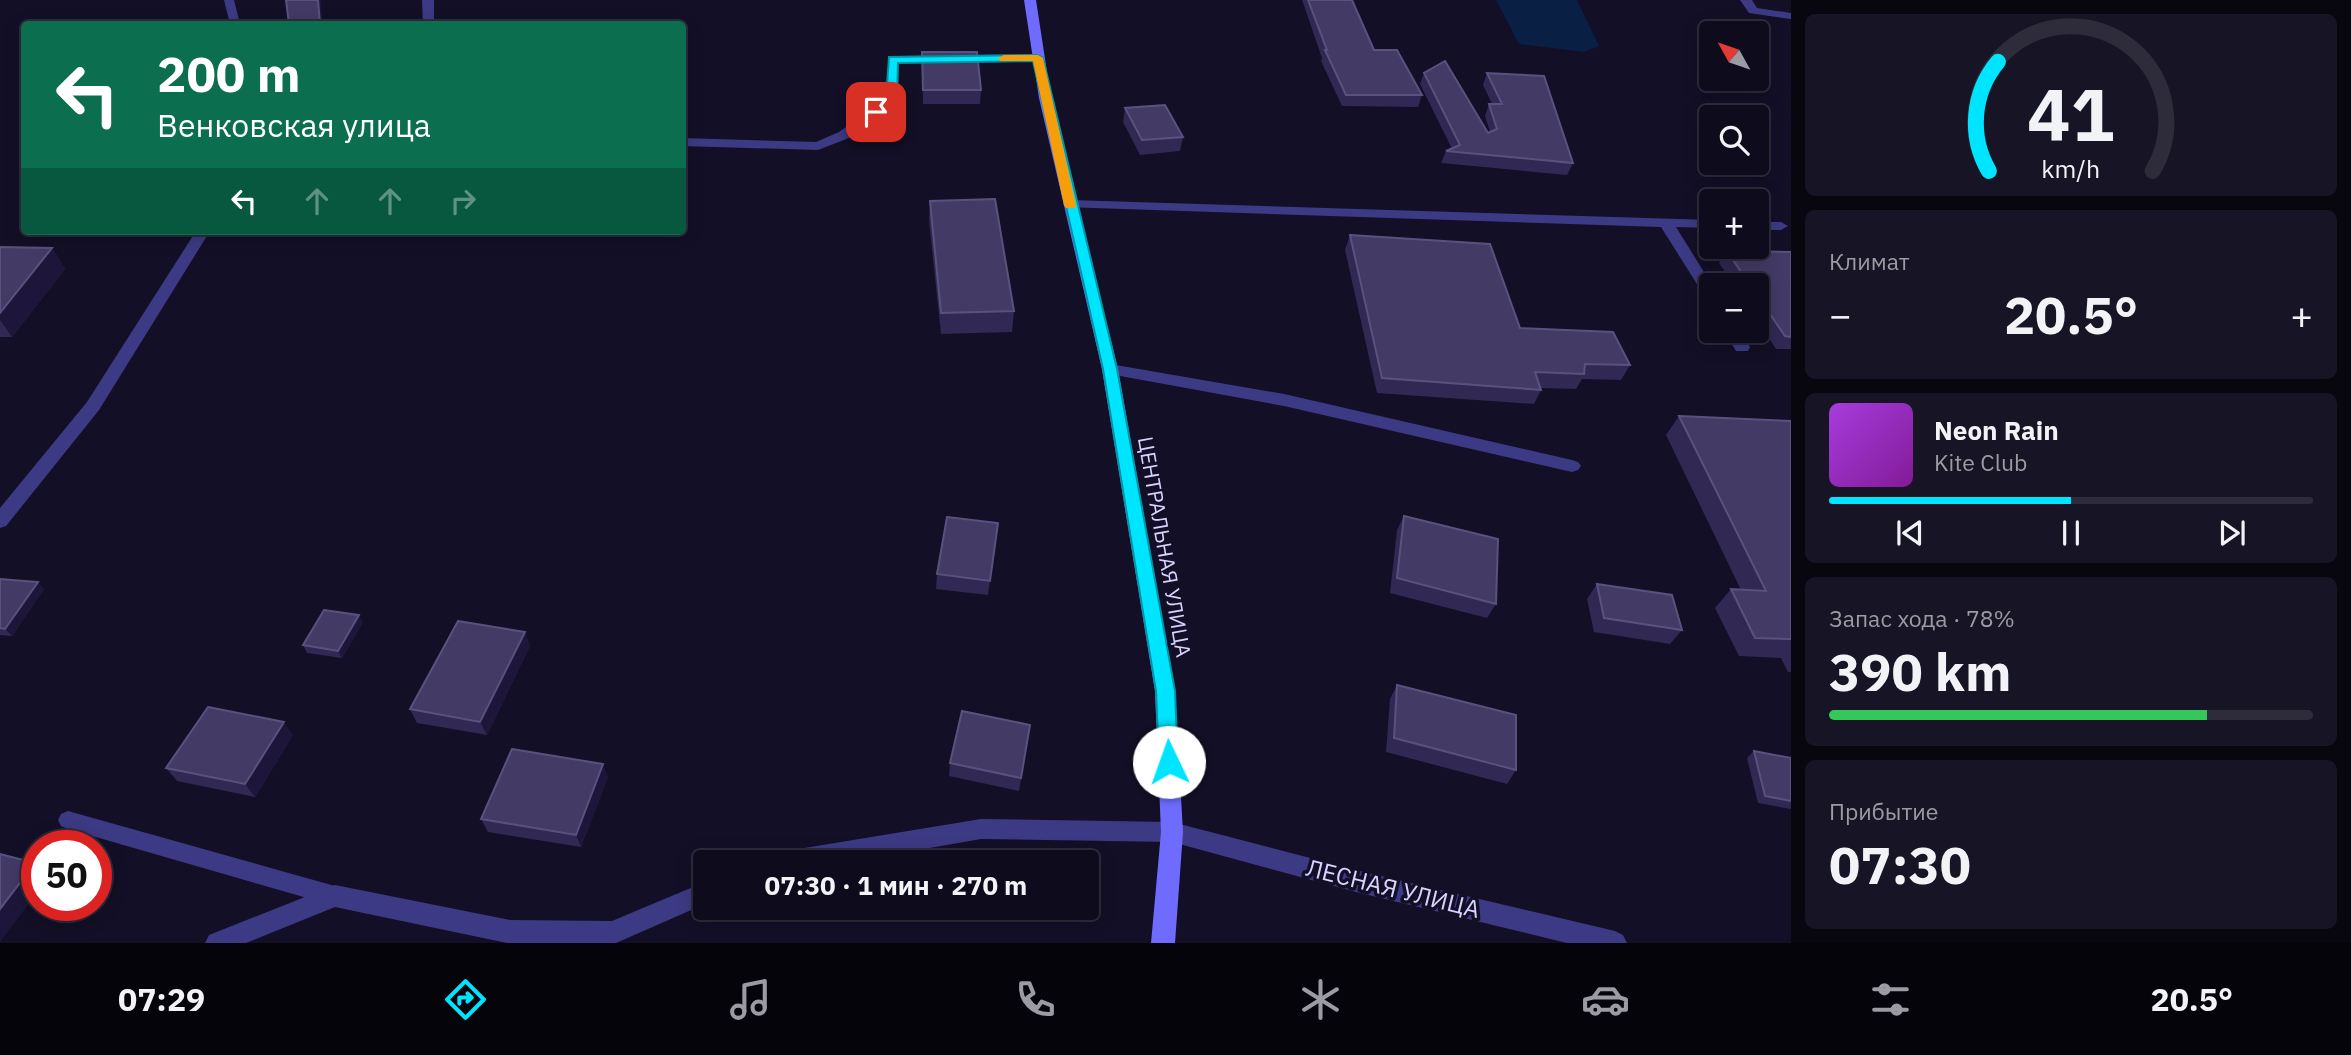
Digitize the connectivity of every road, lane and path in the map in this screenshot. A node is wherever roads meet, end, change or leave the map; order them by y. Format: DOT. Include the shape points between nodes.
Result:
graph roads {
  1 [pos="229,0"];
  2 [pos="428,0"];
  3 [pos="1030,0"];
  4 [pos="1746,0"];
  5 [pos="1791,16"];
  6 [pos="234,21"];
  7 [pos="429,21"];
  8 [pos="1038,58"];
  9 [pos="686,142"];
  10 [pos="1070,204"];
  11 [pos="1666,223"];
  12 [pos="1699,224"];
  13 [pos="1769,226"];
  14 [pos="1780,226"];
  15 [pos="200,235"];
  16 [pos="1699,276"];
  17 [pos="1740,343"];
  18 [pos="1742,347"];
  19 [pos="1110,369"];
  20 [pos="1572,466"];
  21 [pos="0,521"];
  22 [pos="68,820"];
  23 [pos="1172,832"];
  24 [pos="857,850"];
  25 [pos="335,896"];
  26 [pos="693,897"];
  27 [pos="217,943"];
  28 [pos="1163,943"];
  29 [pos="1615,943"];
  1 -- 6 [label="lane"];
  2 -- 7 [label="street"];
  3 -- 8 [label="main road, ЦЕНТРАЛЬНАЯ УЛИЦА"];
  4 -- 5 [label="street" via="1753,10"];
  8 -- 9 [label="street" via="893,59 891,100 844,135 818,146"];
  8 -- 10 [label="main road, ЦЕНТРАЛЬНАЯ УЛИЦА"];
  10 -- 11 [label="street"];
  10 -- 19 [label="main road, ЦЕНТРАЛЬНАЯ УЛИЦА"];
  11 -- 12 [label="street"];
  11 -- 16 [label="street"];
  13 -- 14 [label="street"];
  15 -- 21 [label="street" via="93,406"];
  17 -- 18 [label="street"];
  19 -- 20 [label="street" via="1284,400"];
  19 -- 23 [label="main road, ЦЕНТРАЛЬНАЯ УЛИЦА" via="1165,691"];
  22 -- 25 [label="lane"];
  23 -- 24 [label="street, ЛЕСНАЯ УЛИЦА" via="981,829"];
  23 -- 28 [label="main road, ЦЕНТРАЛЬНАЯ УЛИЦА"];
  23 -- 29 [label="street, ЛЕСНАЯ УЛИЦА"];
  25 -- 26 [label="street" via="510,932 612,933"];
  25 -- 27 [label="street"];
}
